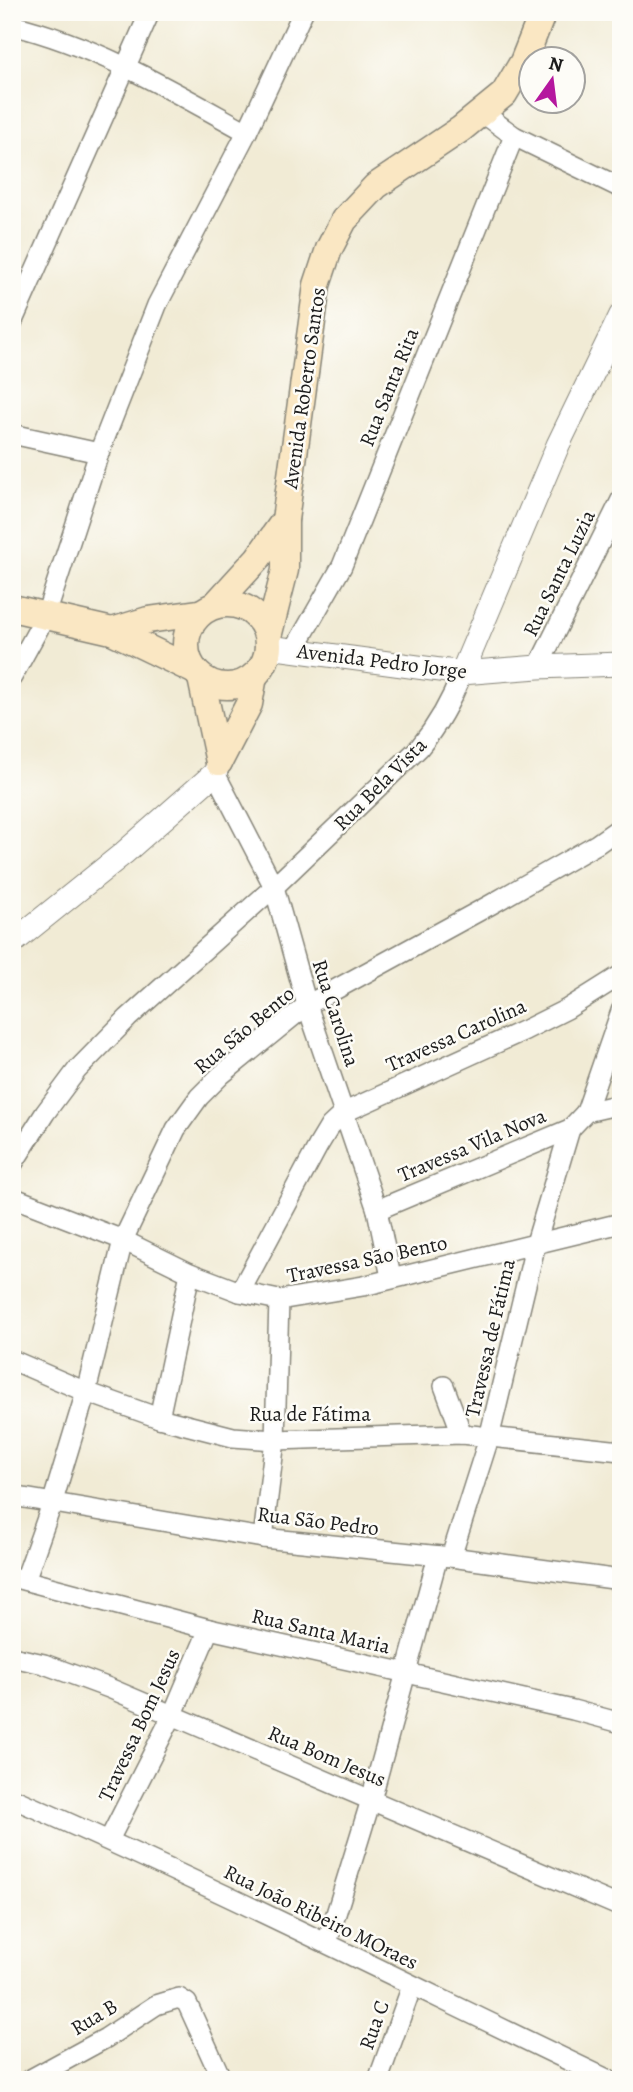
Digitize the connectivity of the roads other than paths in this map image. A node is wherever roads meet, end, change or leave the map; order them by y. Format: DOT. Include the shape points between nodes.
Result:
graph roads {
  1 [pos="150,12"];
  2 [pos="303,12"];
  3 [pos="543,12"];
  4 [pos="12,25"];
  5 [pos="127,66"];
  6 [pos="482,113"];
  7 [pos="247,132"];
  8 [pos="514,136"];
  9 [pos="621,188"];
  10 [pos="14,313"];
  11 [pos="621,315"];
  12 [pos="12,434"];
  13 [pos="99,453"];
  14 [pos="621,500"];
  15 [pos="285,520"];
  16 [pos="12,608"];
  17 [pos="207,609"];
  18 [pos="46,615"];
  19 [pos="112,631"];
  20 [pos="277,644"];
  21 [pos="621,664"];
  22 [pos="538,667"];
  23 [pos="462,673"];
  24 [pos="197,674"];
  25 [pos="254,676"];
  26 [pos="12,677"];
  27 [pos="217,767"];
  28 [pos="621,827"];
  29 [pos="274,887"];
  30 [pos="12,943"];
  31 [pos="621,975"];
  32 [pos="307,1005"];
  33 [pos="621,1011"];
  34 [pos="621,1104"];
  35 [pos="345,1112"];
  36 [pos="586,1112"];
  37 [pos="570,1129"];
  38 [pos="12,1165"];
  39 [pos="12,1197"];
  40 [pos="377,1210"];
  41 [pos="621,1223"];
  42 [pos="123,1240"];
  43 [pos="536,1243"];
  44 [pos="190,1273"];
  45 [pos="391,1277"];
  46 [pos="240,1292"];
  47 [pos="279,1300"];
  48 [pos="12,1360"];
  49 [pos="444,1386"];
  50 [pos="86,1392"];
  51 [pos="159,1418"];
  52 [pos="462,1434"];
  53 [pos="489,1438"];
  54 [pos="275,1440"];
  55 [pos="621,1451"];
  56 [pos="12,1496"];
  57 [pos="52,1504"];
  58 [pos="263,1538"];
  59 [pos="444,1556"];
  60 [pos="19,1578"];
  61 [pos="621,1580"];
  62 [pos="209,1629"];
  63 [pos="12,1657"];
  64 [pos="407,1673"];
  65 [pos="173,1714"];
  66 [pos="621,1723"];
  67 [pos="12,1798"];
  68 [pos="371,1800"];
  69 [pos="109,1840"];
  70 [pos="621,1907"];
  71 [pos="327,1943"];
  72 [pos="412,1986"];
  73 [pos="29,2080"];
  74 [pos="222,2080"];
  75 [pos="378,2080"];
  76 [pos="609,2080"];
  1 -- 5 [label="street"];
  2 -- 7 [label="street"];
  3 -- 6 [label="main road, Avenida Roberto Santos" via="523,62 503,94"];
  4 -- 5 [label="street"];
  5 -- 7 [label="street"];
  5 -- 10 [label="street"];
  6 -- 8 [label="street"];
  6 -- 15 [label="main road, Avenida Roberto Santos" via="376,186 344,220 330,248 317,285"];
  7 -- 13 [label="street" via="157,305"];
  8 -- 9 [label="street"];
  8 -- 20 [label="street, Rua Santa Rita" via="342,566"];
  11 -- 23 [label="street, Rua Bela Vista" via="558,445"];
  12 -- 13 [label="street"];
  13 -- 18 [label="street"];
  14 -- 22 [label="street, Rua Santa Luzia"];
  15 -- 17 [label="main road, Avenida Roberto Santos" via="258,558"];
  15 -- 20 [label="main road, Avenida Roberto Santos"];
  16 -- 18 [label="main road"];
  17 -- 19 [label="main road"];
  17 -- 20 [label="main road" via="233,603 249,609"];
  17 -- 24 [label="main road" via="187,631 185,652"];
  18 -- 19 [label="main road"];
  18 -- 26 [label="street"];
  19 -- 24 [label="main road"];
  20 -- 23 [label="street, Avenida Pedro Jorge"];
  20 -- 25 [label="main road"];
  21 -- 22 [label="street, Avenida Pedro Jorge"];
  22 -- 23 [label="street, Avenida Pedro Jorge"];
  23 -- 29 [label="street, Rua Bela Vista" via="439,724 419,748"];
  24 -- 25 [label="main road" via="218,686 238,685"];
  24 -- 27 [label="main road"];
  25 -- 27 [label="main road" via="249,704"];
  27 -- 29 [label="street, Rua Carolina"];
  27 -- 30 [label="street" via="124,853"];
  28 -- 32 [label="street, Rua São Bento"];
  29 -- 32 [label="street, Rua Carolina"];
  29 -- 38 [label="street, Rua Bela Vista" via="77,1070"];
  31 -- 35 [label="street, Travessa Carolina" via="525,1030"];
  32 -- 35 [label="street, Rua Carolina"];
  32 -- 42 [label="street, Rua São Bento" via="199,1097 176,1129"];
  33 -- 36 [label="street"];
  34 -- 36 [label="street"];
  35 -- 40 [label="street, Rua Carolina"];
  35 -- 46 [label="street, Travessa Carolina" via="330,1125"];
  36 -- 37 [label="street, Travessa Vila Nova"];
  37 -- 40 [label="street, Travessa Vila Nova"];
  37 -- 43 [label="street, Travessa de Fátima"];
  39 -- 42 [label="street, Travessa São Bento"];
  40 -- 45 [label="street, Rua Carolina"];
  41 -- 43 [label="street, Travessa São Bento"];
  42 -- 44 [label="street, Travessa São Bento"];
  42 -- 50 [label="street, Rua São Bento"];
  43 -- 45 [label="street, Travessa São Bento"];
  43 -- 53 [label="street, Travessa de Fátima"];
  44 -- 46 [label="street, Travessa São Bento"];
  44 -- 51 [label="street"];
  45 -- 47 [label="street, Travessa São Bento"];
  46 -- 47 [label="street, Travessa São Bento"];
  47 -- 54 [label="street"];
  48 -- 50 [label="street, Rua de Fátima"];
  49 -- 52 [label="street"];
  50 -- 51 [label="street, Rua de Fátima"];
  50 -- 57 [label="street, Rua São Bento"];
  51 -- 54 [label="street, Rua de Fátima" via="233,1437"];
  52 -- 53 [label="street, Rua de Fátima"];
  52 -- 54 [label="street, Rua de Fátima"];
  53 -- 55 [label="street, Rua de Fátima"];
  53 -- 59 [label="street, Travessa de Fátima"];
  54 -- 58 [label="street"];
  56 -- 57 [label="street, Rua São Pedro"];
  57 -- 58 [label="street, Rua São Pedro"];
  57 -- 60 [label="street, Rua São Bento"];
  58 -- 59 [label="street, Rua São Pedro"];
  59 -- 61 [label="street, Rua São Pedro"];
  59 -- 64 [label="street, Travessa de Fátima"];
  60 -- 62 [label="street, Rua Santa Maria"];
  62 -- 64 [label="street, Rua Santa Maria"];
  62 -- 65 [label="street, Travessa Bom Jesus"];
  63 -- 65 [label="street, Rua Bom Jesus" via="44,1664"];
  64 -- 66 [label="street, Rua Santa Maria"];
  64 -- 68 [label="street, Travessa de Fátima"];
  65 -- 68 [label="street, Rua Bom Jesus"];
  65 -- 69 [label="street, Travessa Bom Jesus"];
  67 -- 69 [label="street, Rua João Ribeiro MOraes"];
  68 -- 70 [label="street, Rua Bom Jesus"];
  68 -- 71 [label="street, Travessa de Fátima"];
  69 -- 71 [label="street, Rua João Ribeiro MOraes"];
  71 -- 72 [label="street, Rua João Ribeiro MOraes"];
  72 -- 75 [label="street, Rua C"];
  72 -- 76 [label="street, Rua João Ribeiro MOraes"];
  73 -- 74 [label="street, Rua B" via="173,1998 187,2003"];
}
